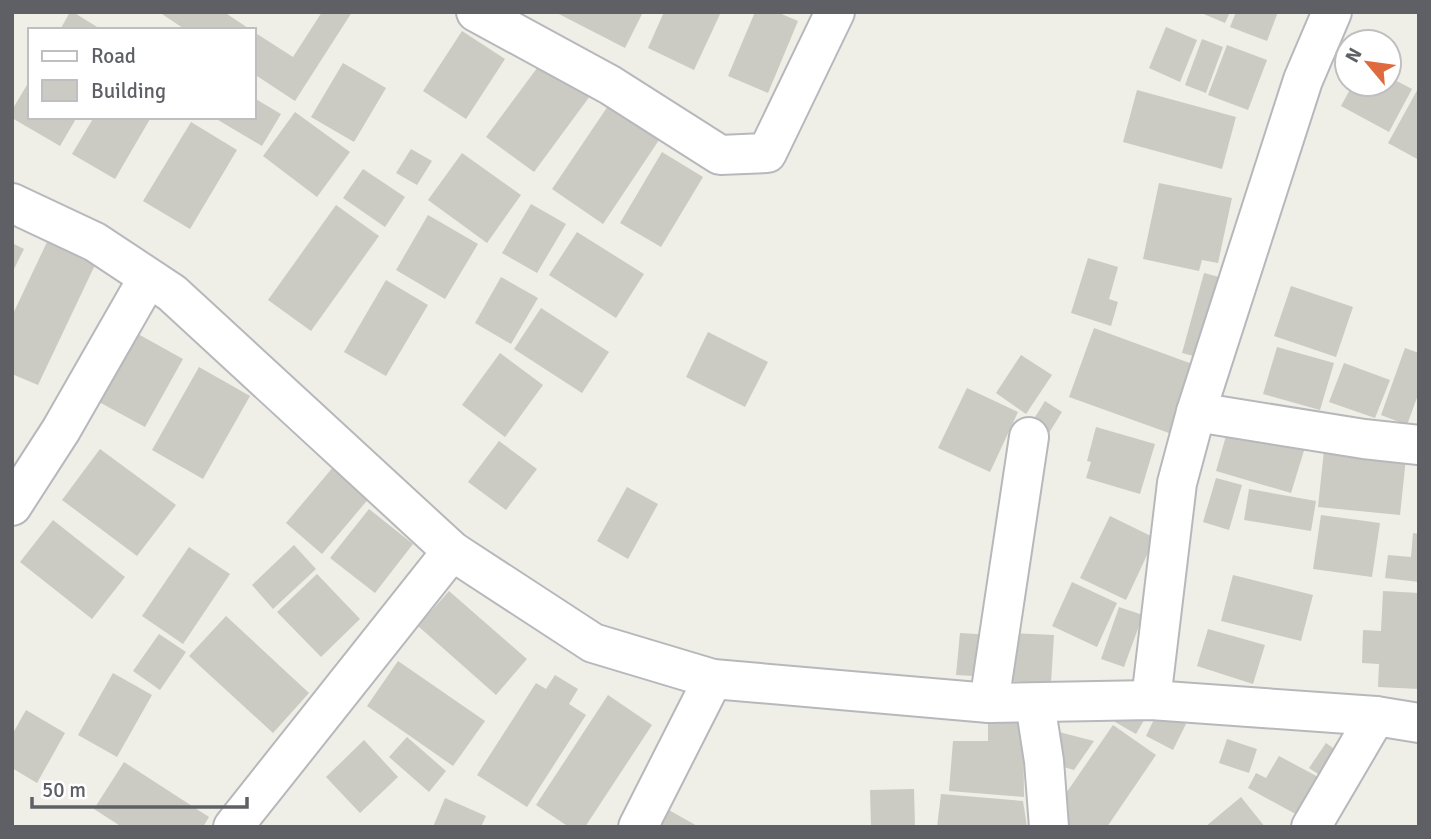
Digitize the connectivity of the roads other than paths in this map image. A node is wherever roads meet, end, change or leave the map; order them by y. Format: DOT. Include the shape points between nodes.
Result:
graph roads {
  1 [pos="835,12"];
  2 [pos="1332,12"];
  3 [pos="493,17"];
  4 [pos="12,203"];
  5 [pos="148,278"];
  6 [pos="1196,412"];
  7 [pos="1030,437"];
  8 [pos="1419,445"];
  9 [pos="12,506"];
  10 [pos="452,551"];
  11 [pos="713,678"];
  12 [pos="1151,700"];
  13 [pos="989,703"];
  14 [pos="1035,703"];
  15 [pos="1376,716"];
  16 [pos="1419,723"];
  17 [pos="233,827"];
  18 [pos="638,827"];
  19 [pos="1049,827"];
  20 [pos="1311,827"];
  1 -- 3 [label="street" via="766,153 720,155"];
  2 -- 6 [label="street" via="1303,80"];
  4 -- 5 [label="street" via="95,242"];
  5 -- 9 [label="street"];
  5 -- 10 [label="street" via="172,293"];
  6 -- 8 [label="street"];
  6 -- 12 [label="street" via="1177,483"];
  7 -- 13 [label="street"];
  10 -- 11 [label="street" via="593,643"];
  10 -- 17 [label="street"];
  11 -- 13 [label="street"];
  11 -- 18 [label="street"];
  12 -- 14 [label="street"];
  12 -- 15 [label="street"];
  13 -- 14 [label="street"];
  14 -- 19 [label="street"];
  15 -- 16 [label="street"];
  15 -- 20 [label="street"];
}
